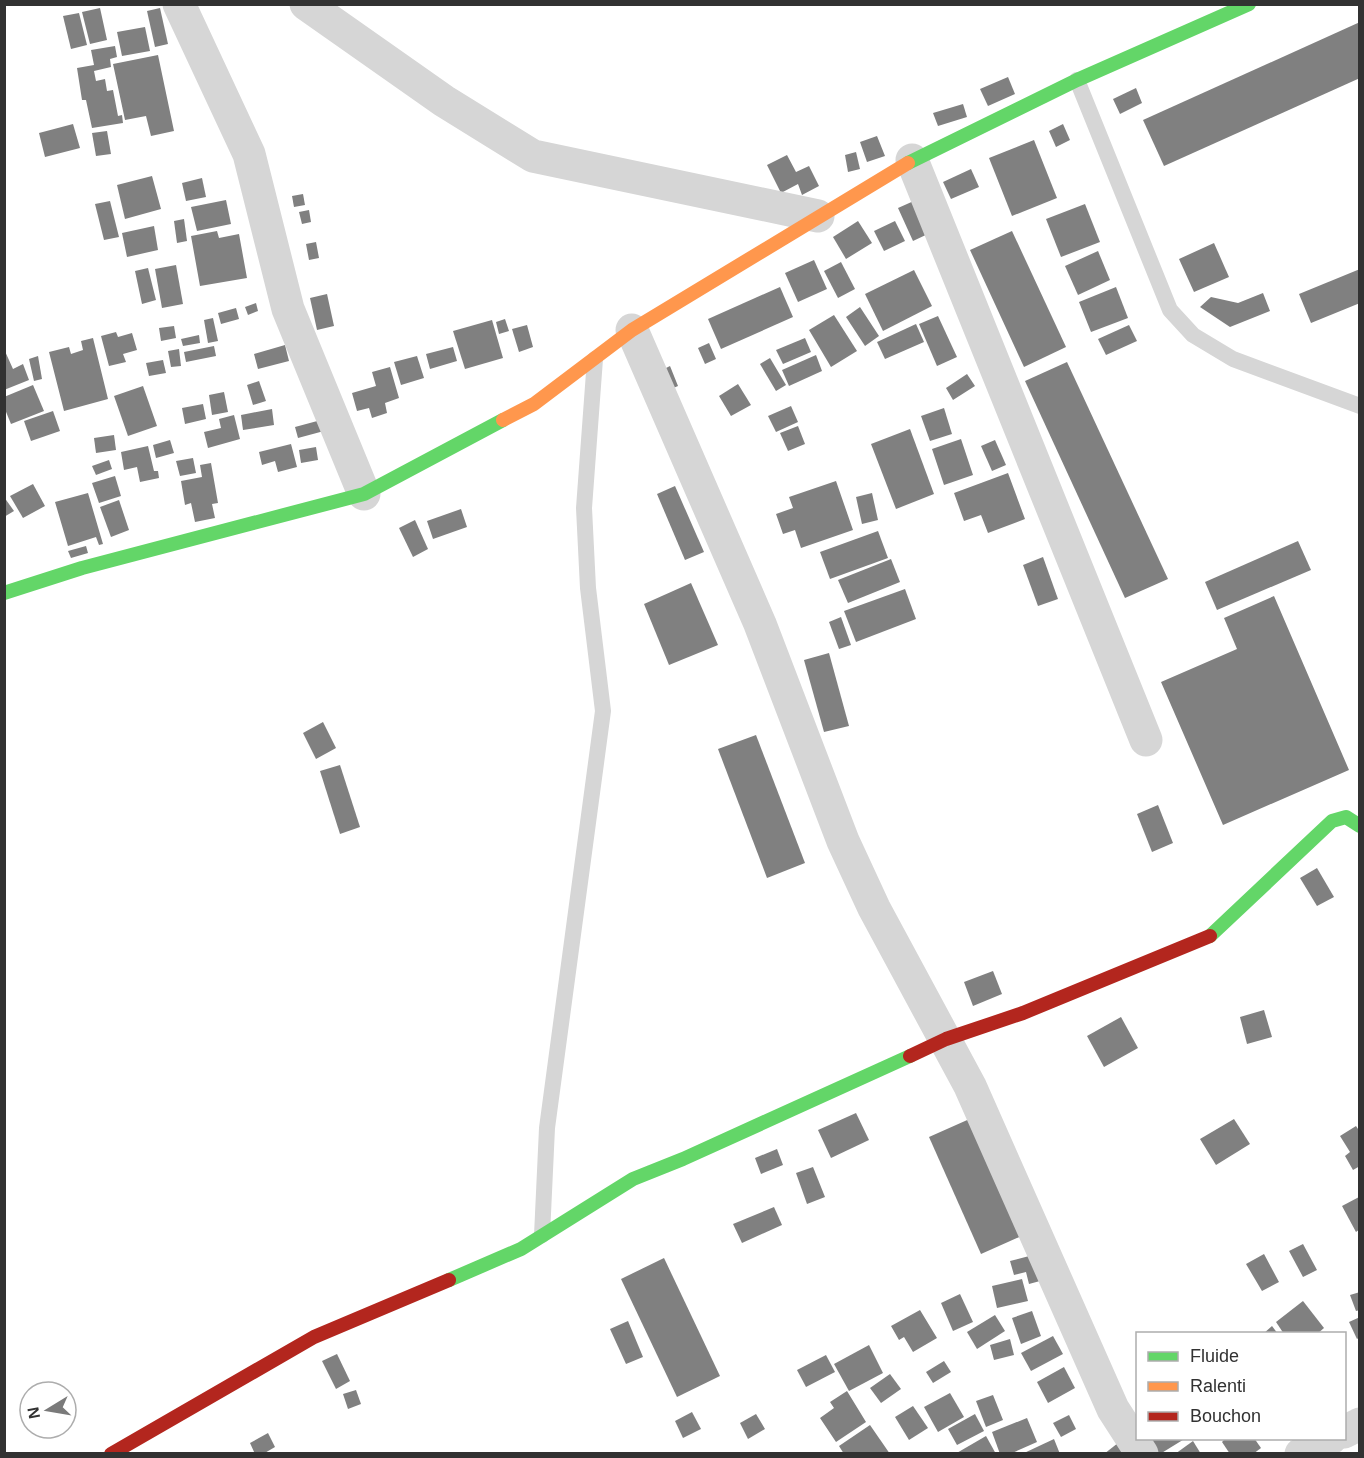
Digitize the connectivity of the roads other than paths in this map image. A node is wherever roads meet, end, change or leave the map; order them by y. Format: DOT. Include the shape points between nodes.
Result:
graph roads {
  1 [pos="179,4"];
  2 [pos="306,4"];
  3 [pos="1249,4"];
  4 [pos="1077,80"];
  5 [pos="912,160"];
  6 [pos="818,216"];
  7 [pos="632,330"];
  8 [pos="595,358"];
  9 [pos="1359,406"];
  10 [pos="364,494"];
  11 [pos="4,593"];
  12 [pos="1146,740"];
  13 [pos="1355,817"];
  14 [pos="946,1039"];
  15 [pos="542,1235"];
  16 [pos="1327,1440"];
  17 [pos="111,1454"];
  18 [pos="1142,1454"];
  19 [pos="1301,1454"];
  1 -- 10 [label="street" via="249,154 288,309"];
  2 -- 6 [label="street" via="444,101 533,156"];
  3 -- 4 [label="street"];
  4 -- 5 [label="street"];
  4 -- 9 [label="lane" via="1170,310 1193,335 1233,358"];
  5 -- 6 [label="street"];
  5 -- 12 [label="street"];
  6 -- 7 [label="street"];
  7 -- 8 [label="street"];
  7 -- 14 [label="street" via="760,624 843,841 874,908"];
  8 -- 10 [label="street" via="534,404"];
  8 -- 15 [label="lane" via="584,507 588,588 603,711 547,1128"];
  10 -- 11 [label="street" via="82,568"];
  13 -- 14 [label="street" via="1332,821 1211,936 1023,1013"];
  14 -- 15 [label="street" via="633,1179"];
  14 -- 18 [label="street" via="1113,1409"];
  15 -- 17 [label="street" via="521,1249 314,1336"];
  16 -- 19 [label="street"];
}
